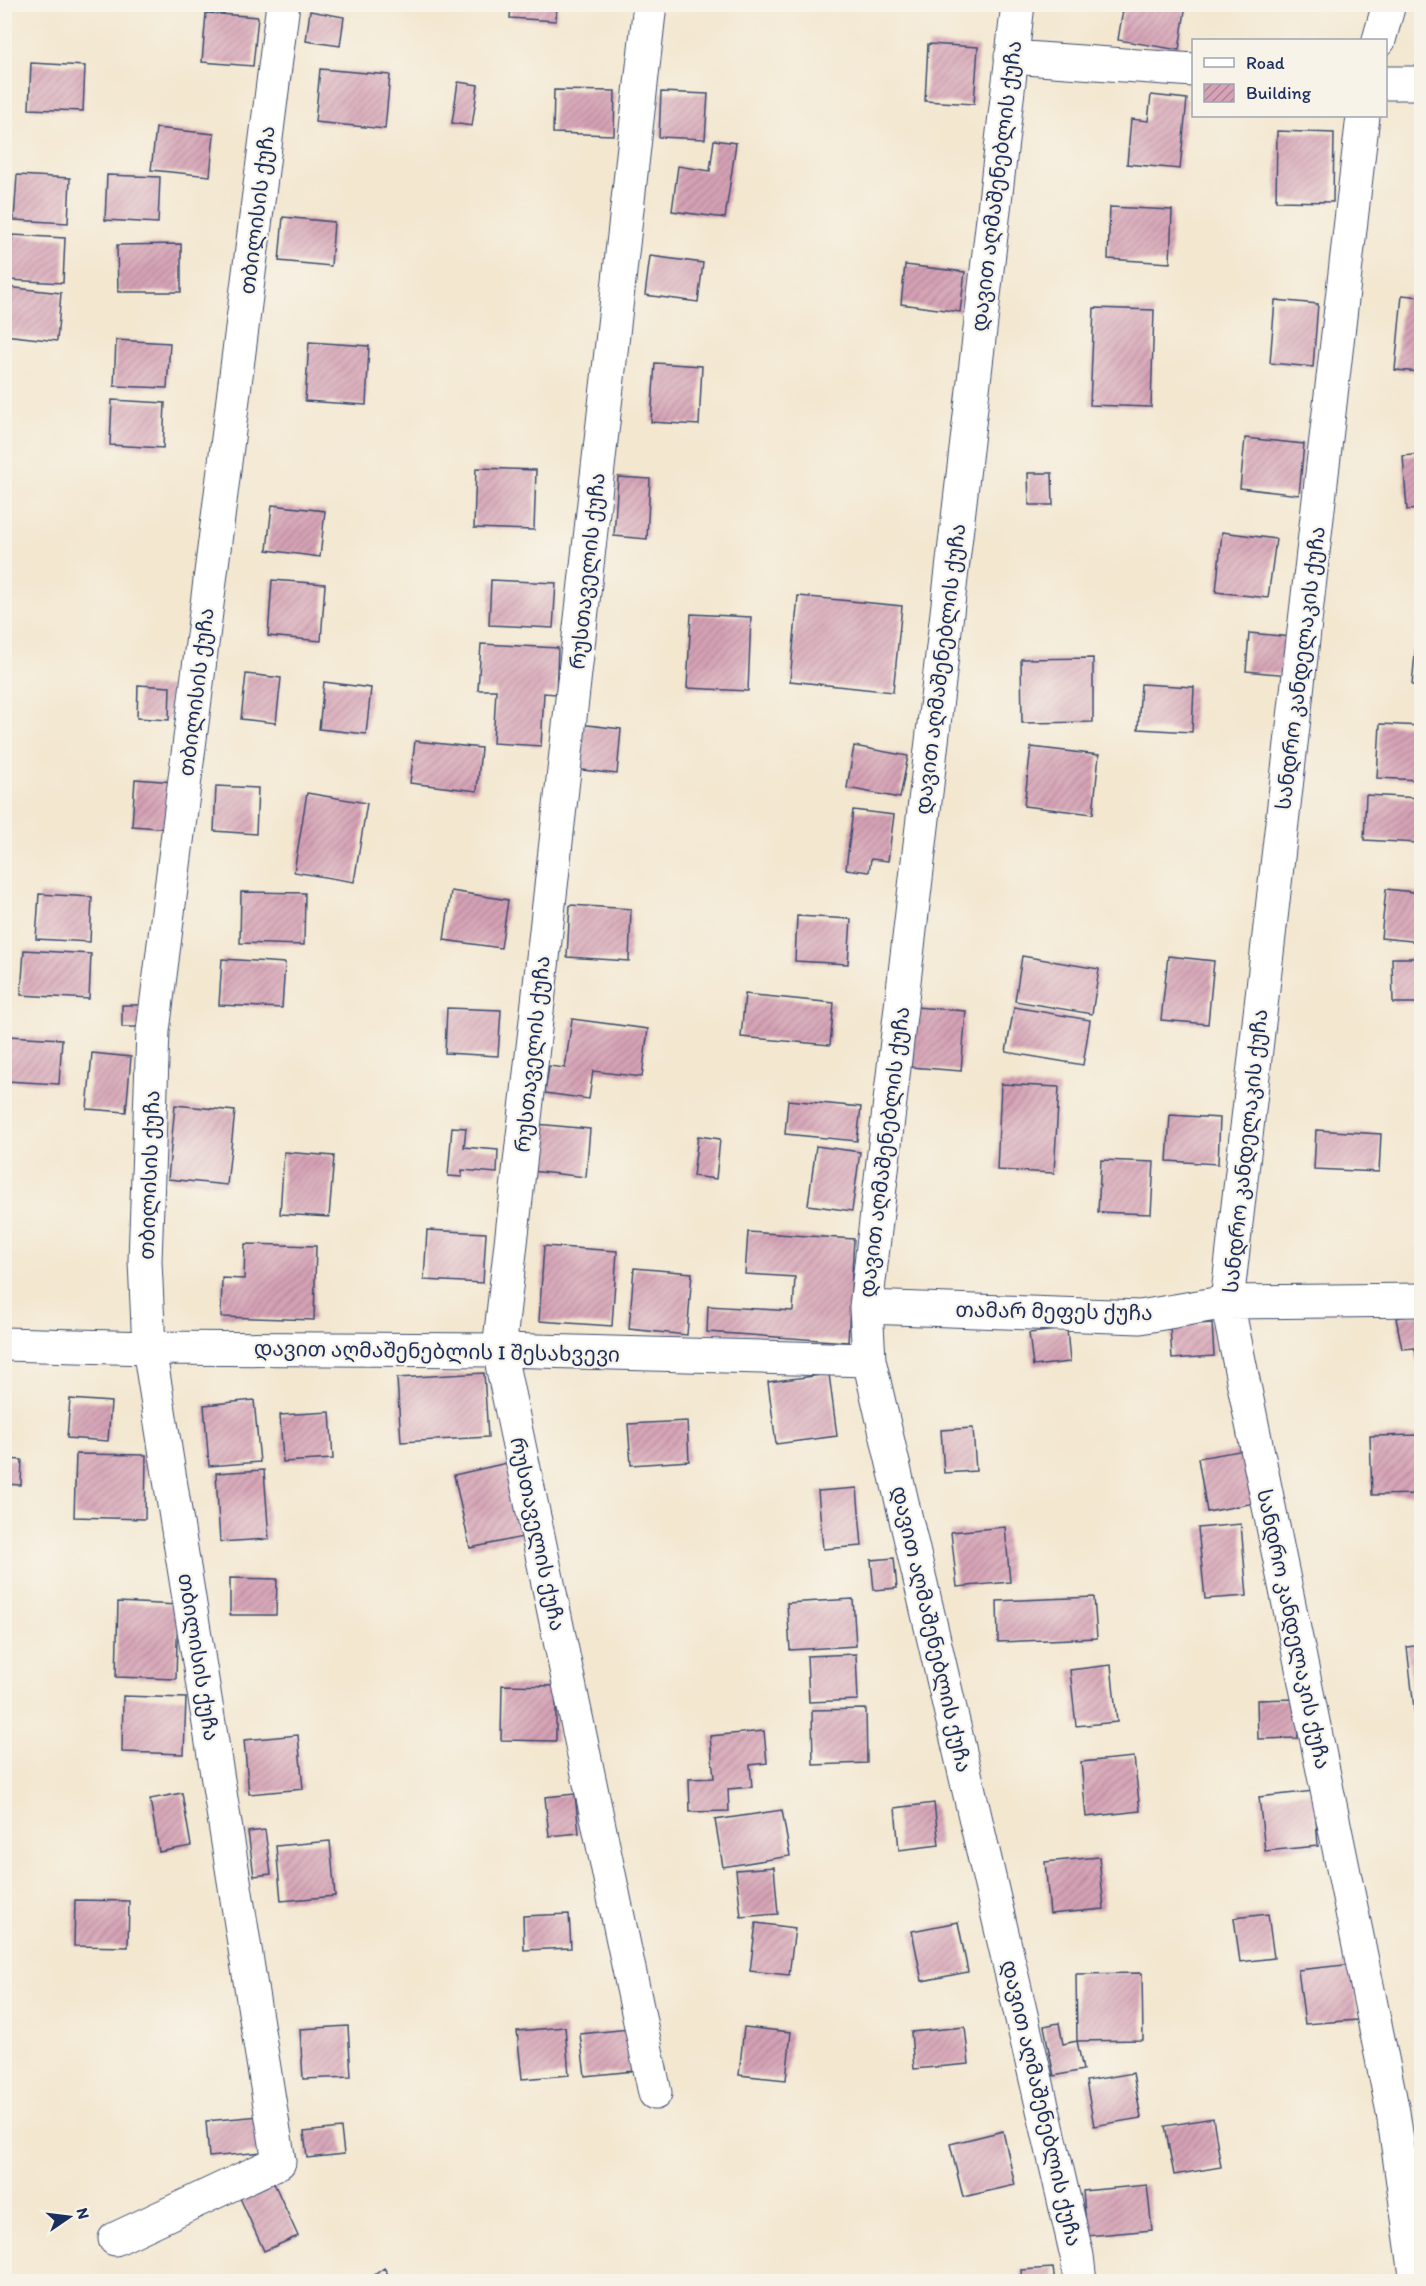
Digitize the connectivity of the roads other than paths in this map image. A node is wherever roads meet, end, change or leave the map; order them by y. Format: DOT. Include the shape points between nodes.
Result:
graph roads {
  1 [pos="283,4"];
  2 [pos="650,4"];
  3 [pos="1018,4"];
  4 [pos="1389,4"];
  5 [pos="1379,39"];
  6 [pos="1011,57"];
  7 [pos="1192,70"];
  8 [pos="1387,83"];
  9 [pos="1422,83"];
  10 [pos="1363,117"];
  11 [pos="1422,1300"];
  12 [pos="1227,1302"];
  13 [pos="866,1307"];
  14 [pos="4,1344"];
  15 [pos="149,1348"];
  16 [pos="499,1350"];
  17 [pos="869,1360"];
  18 [pos="655,2093"];
  19 [pos="115,2239"];
  20 [pos="1080,2282"];
  21 [pos="1417,2282"];
  1 -- 15 [label="street, თბილისის ქუჩა" via="153,1030 145,1261"];
  2 -- 16 [label="street, რუსთაველის ქუჩა"];
  3 -- 6 [label="street, დავით აღმაშენებლის ქუჩა"];
  4 -- 5 [label="street"];
  6 -- 7 [label="street"];
  6 -- 13 [label="street, დავით აღმაშენებლის ქუჩა"];
  8 -- 9 [label="street"];
  10 -- 12 [label="street, სანდრო კანდელაკის ქუჩა"];
  11 -- 12 [label="street, თამარ მეფეს ქუჩა"];
  12 -- 13 [label="street, თამარ მეფეს ქუჩა" via="1140,1317"];
  12 -- 21 [label="street, სანდრო კანდელაკის ქუჩა" via="1393,2112"];
  13 -- 17 [label="street, დავით აღმაშენებლის ქუჩა"];
  14 -- 15 [label="street, დავით აღმაშენებლის I შესახვევი"];
  15 -- 16 [label="street, დავით აღმაშენებლის I შესახვევი"];
  15 -- 19 [label="street, თბილისის ქუჩა" via="279,2162"];
  16 -- 17 [label="street, დავით აღმაშენებლის I შესახვევი"];
  16 -- 18 [label="street, რუსთაველის ქუჩა"];
  17 -- 20 [label="street, დავით აღმაშენებლის ქუჩა"];
}
